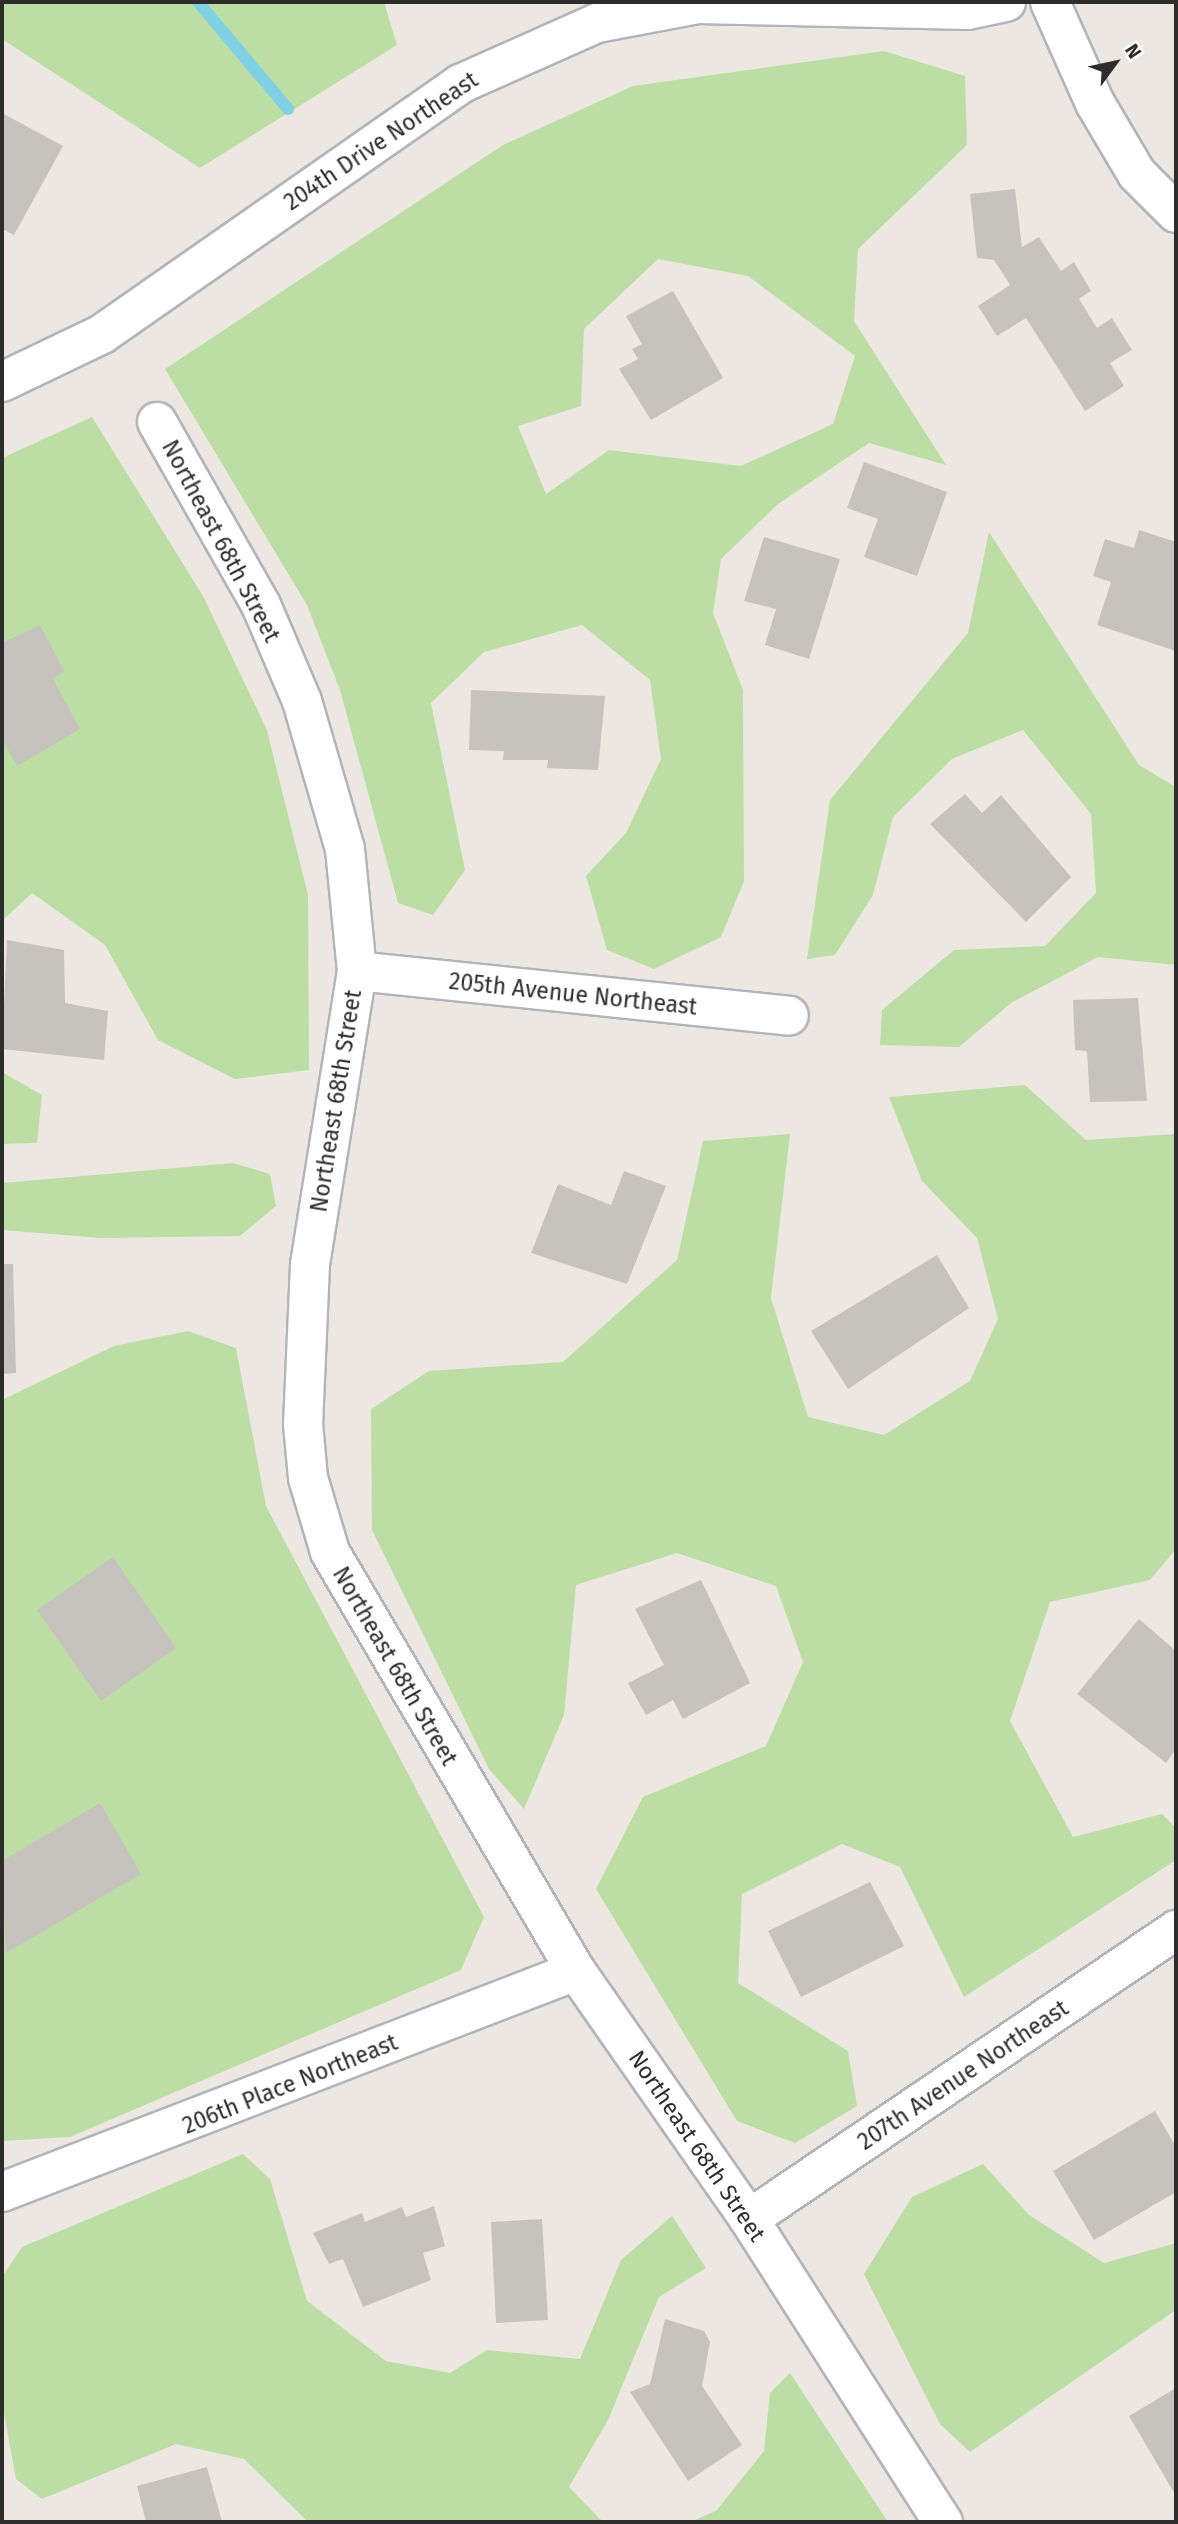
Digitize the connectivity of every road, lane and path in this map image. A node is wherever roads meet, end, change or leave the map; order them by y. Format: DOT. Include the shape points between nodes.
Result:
graph roads {
  1 [pos="1006,2"];
  2 [pos="1050,2"];
  3 [pos="1176,213"];
  4 [pos="2,382"];
  5 [pos="157,422"];
  6 [pos="357,971"];
  7 [pos="789,1016"];
  8 [pos="1176,1930"];
  9 [pos="576,1971"];
  10 [pos="2,2192"];
  11 [pos="749,2219"];
  12 [pos="943,2522"];
  1 -- 4 [label="street, 204th Drive Northeast" via="968,10 699,4 597,23 460,84 102,334"];
  2 -- 3 [label="street" via="1095,103 1137,174"];
  5 -- 6 [label="street, Northeast 68th Street" via="261,605 302,701 345,849"];
  6 -- 7 [label="street, 205th Avenue Northeast"];
  6 -- 9 [label="street, Northeast 68th Street" via="310,1265 303,1424 308,1478 330,1552 356,1605"];
  8 -- 11 [label="street, 207th Avenue Northeast"];
  9 -- 10 [label="street, 206th Place Northeast"];
  9 -- 11 [label="street, Northeast 68th Street"];
  11 -- 12 [label="street, Northeast 68th Street"];
}
